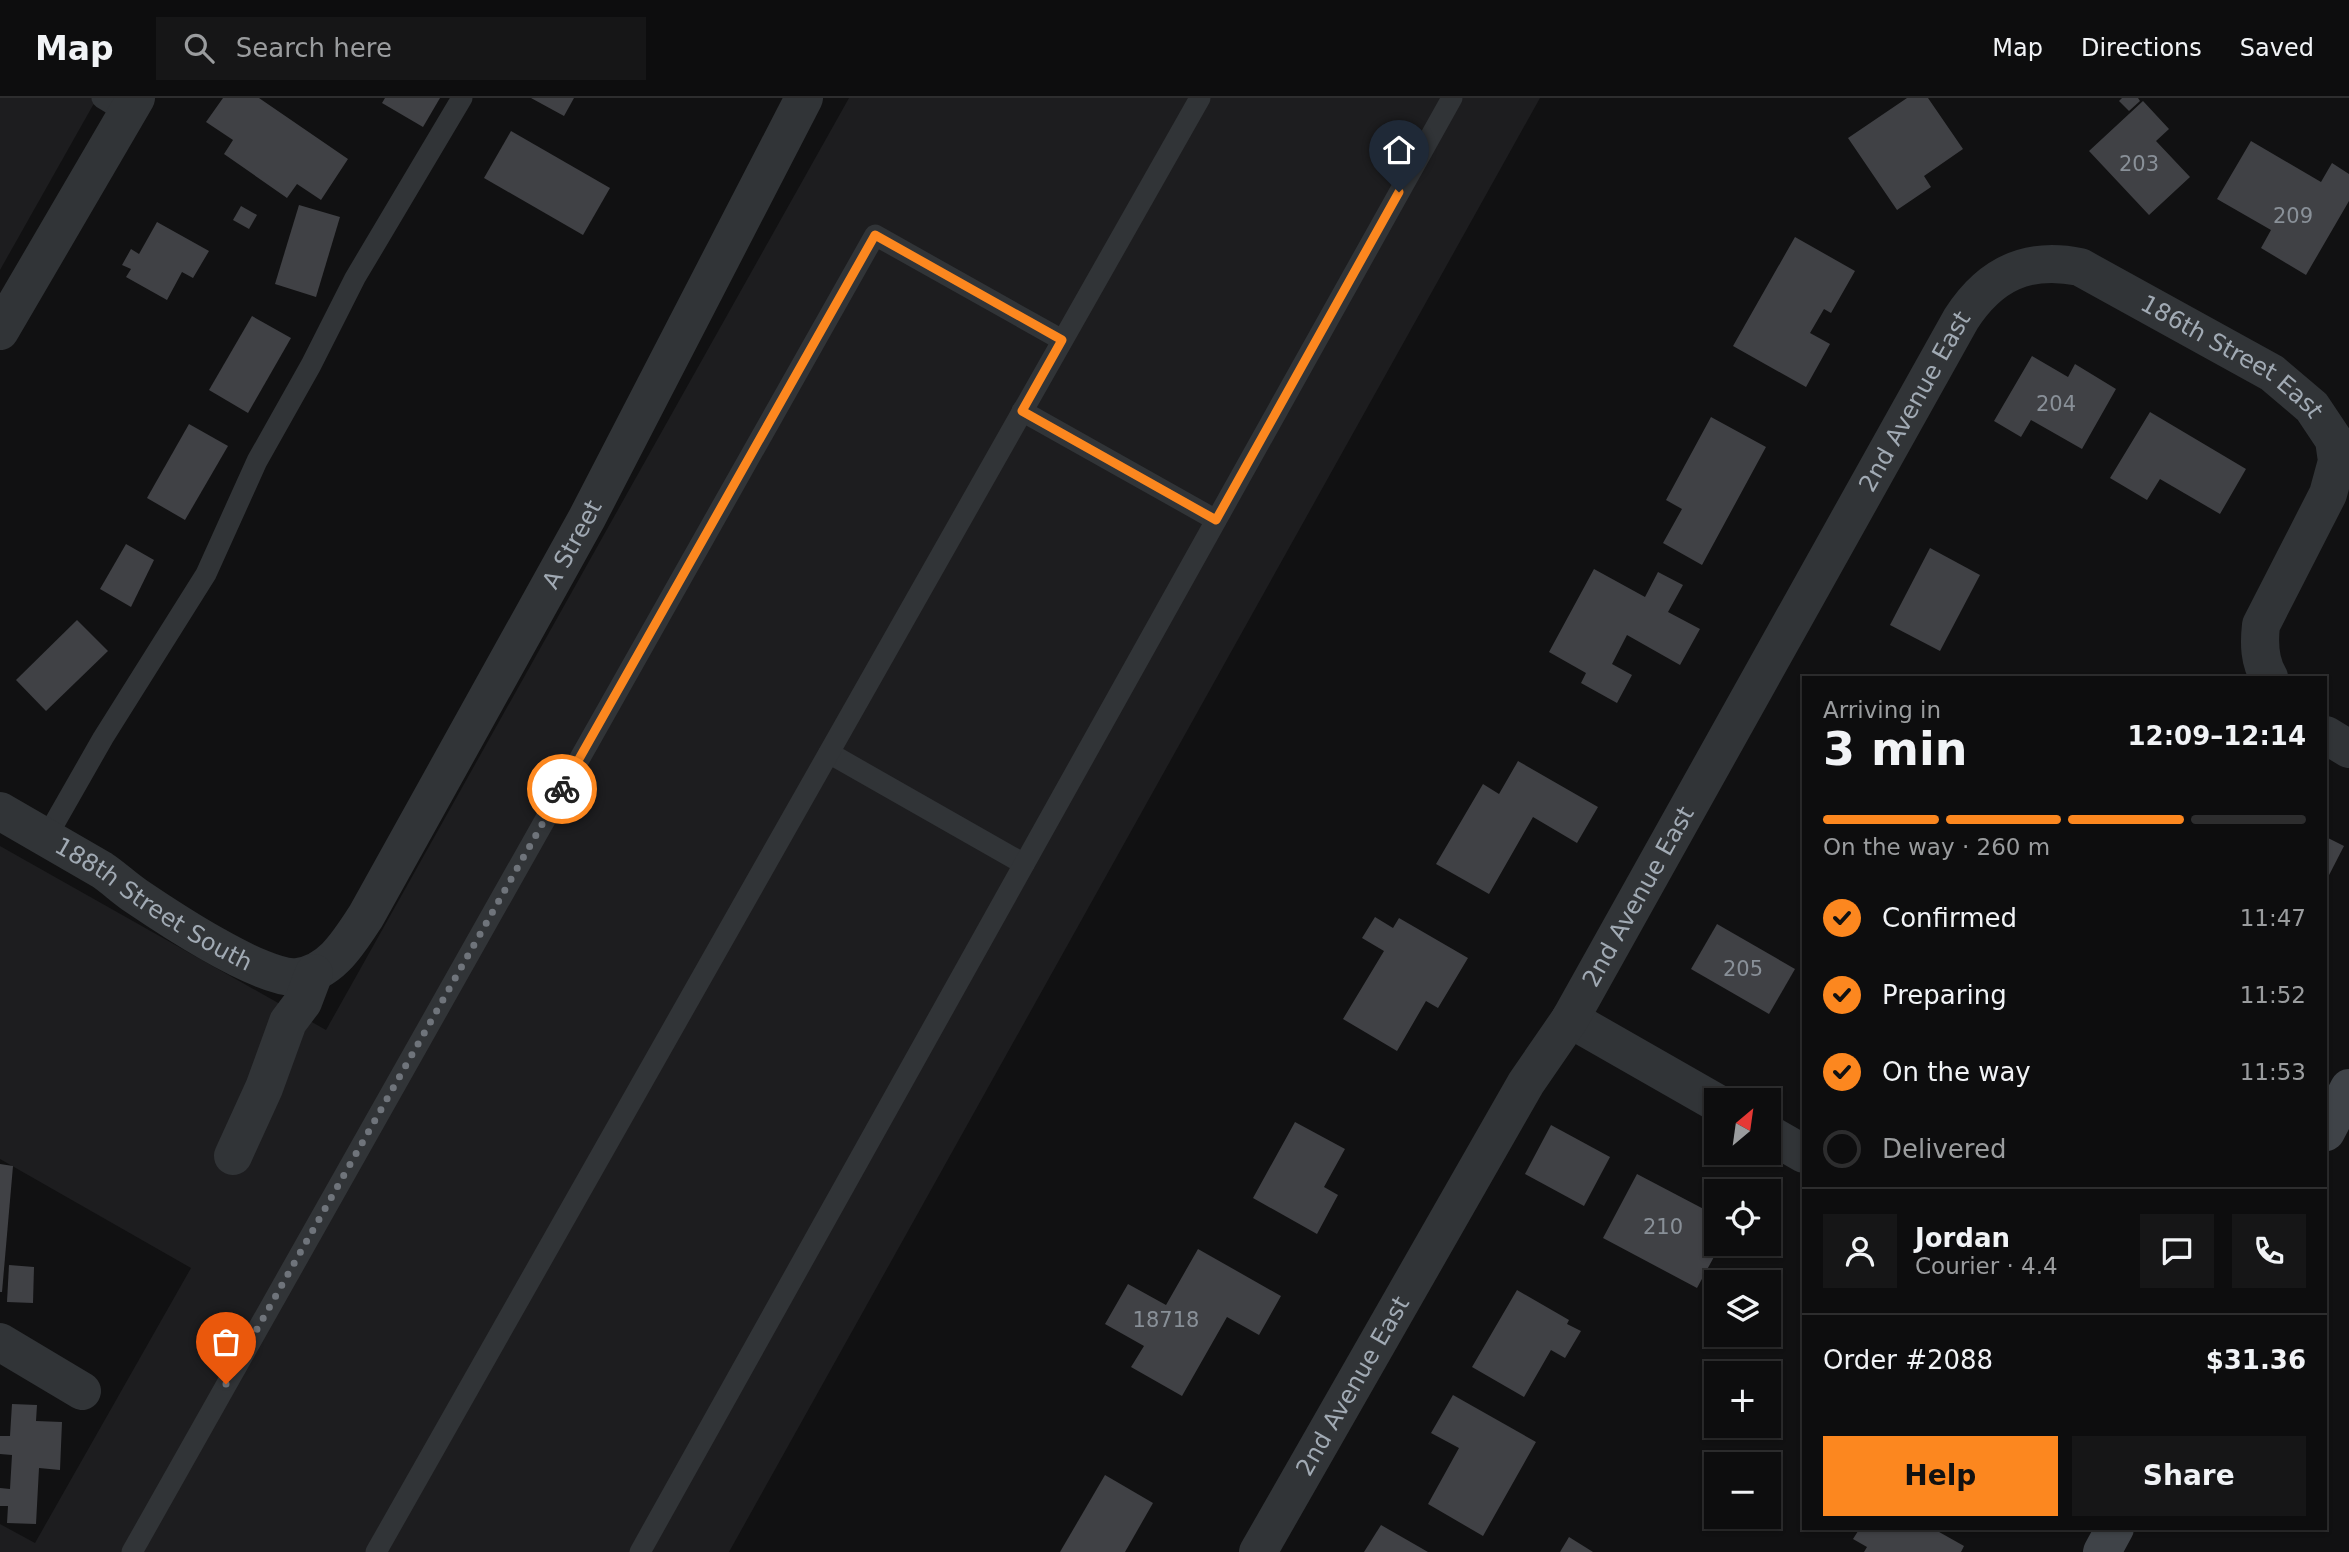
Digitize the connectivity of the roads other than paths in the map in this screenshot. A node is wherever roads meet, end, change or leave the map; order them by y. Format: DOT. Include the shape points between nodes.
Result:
graph roads {
  1 [pos="462,98"];
  2 [pos="804,98"];
  3 [pos="1200,98"];
  4 [pos="1452,98"];
  5 [pos="122,103"];
  6 [pos="2034,264"];
  7 [pos="0,331"];
  8 [pos="1062,340"];
  9 [pos="1022,411"];
  10 [pos="1216,520"];
  11 [pos="2268,676"];
  12 [pos="2327,736"];
  13 [pos="2349,749"];
  14 [pos="829,753"];
  15 [pos="0,811"];
  16 [pos="46,838"];
  17 [pos="1024,864"];
  18 [pos="314,972"];
  19 [pos="1570,1019"];
  20 [pos="2349,1088"];
  21 [pos="1704,1096"];
  22 [pos="2327,1130"];
  23 [pos="1782,1141"];
  24 [pos="1802,1153"];
  25 [pos="233,1156"];
  26 [pos="0,1342"];
  27 [pos="82,1391"];
  28 [pos="2114,1530"];
  29 [pos="132,1552"];
  30 [pos="376,1552"];
  31 [pos="640,1552"];
  32 [pos="1258,1552"];
  33 [pos="2102,1552"];
  1 -- 16 [label="lane" via="355,278 257,461 205,574"];
  2 -- 18 [label="street, A Street" via="587,518 366,916 330,964"];
  3 -- 8 [label="lane"];
  4 -- 10 [label="lane"];
  5 -- 7 [label="street"];
  6 -- 11 [label="street, 186th Street East" via="2080,267 2272,373 2312,407 2334,440 2337,461 2328,494 2261,625 2259,645"];
  6 -- 19 [label="street, 2nd Avenue East" via="1997,280 1975,297 1961,319"];
  8 -- 9 [label="lane"];
  8 -- 29 [label="lane" via="875,235"];
  9 -- 10 [label="lane"];
  9 -- 14 [label="lane"];
  10 -- 17 [label="lane"];
  12 -- 13 [label="street"];
  14 -- 17 [label="lane"];
  14 -- 30 [label="lane"];
  15 -- 16 [label="street, 188th Street South"];
  16 -- 18 [label="street, 188th Street South" via="252,967 279,976"];
  17 -- 31 [label="lane"];
  18 -- 25 [label="street" via="303,1002 288,1021"];
  19 -- 21 [label="street"];
  19 -- 32 [label="street, 2nd Avenue East" via="1525,1083"];
  20 -- 22 [label="street"];
  23 -- 24 [label="street"];
  26 -- 27 [label="street"];
  28 -- 33 [label="street"];
}
